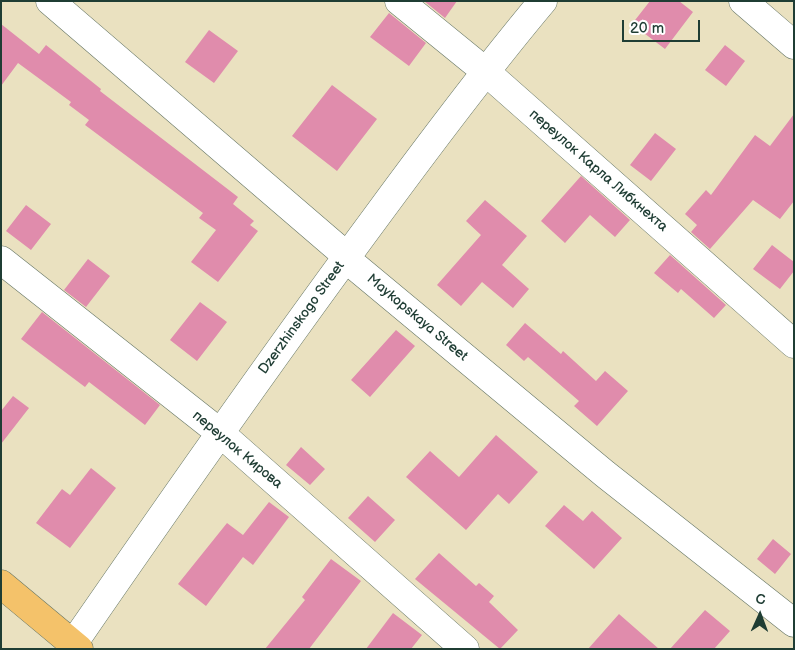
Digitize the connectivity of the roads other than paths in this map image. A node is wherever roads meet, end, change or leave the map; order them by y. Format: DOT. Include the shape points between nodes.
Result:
graph roads {
  1 [pos="50,1"];
  2 [pos="399,1"];
  3 [pos="542,1"];
  4 [pos="743,1"];
  5 [pos="794,45"];
  6 [pos="485,71"];
  7 [pos="345,258"];
  8 [pos="1,260"];
  9 [pos="794,344"];
  10 [pos="219,432"];
  11 [pos="1,584"];
  12 [pos="794,622"];
  13 [pos="76,646"];
  14 [pos="465,649"];
  1 -- 7 [label="street, Maykopskaya Street" via="341,251"];
  2 -- 6 [label="street, переулок Карла Либкнехта"];
  3 -- 6 [label="street, Dzerzhinskogo Street"];
  4 -- 5 [label="street"];
  6 -- 7 [label="street, Dzerzhinskogo Street"];
  6 -- 9 [label="street, переулок Карла Либкнехта"];
  7 -- 10 [label="street, Dzerzhinskogo Street"];
  7 -- 12 [label="street, Maykopskaya Street" via="605,474"];
  8 -- 10 [label="street, переулок Кирова"];
  10 -- 13 [label="street, Dzerzhinskogo Street"];
  10 -- 14 [label="street, переулок Кирова"];
  11 -- 13 [label="main road"];
}
